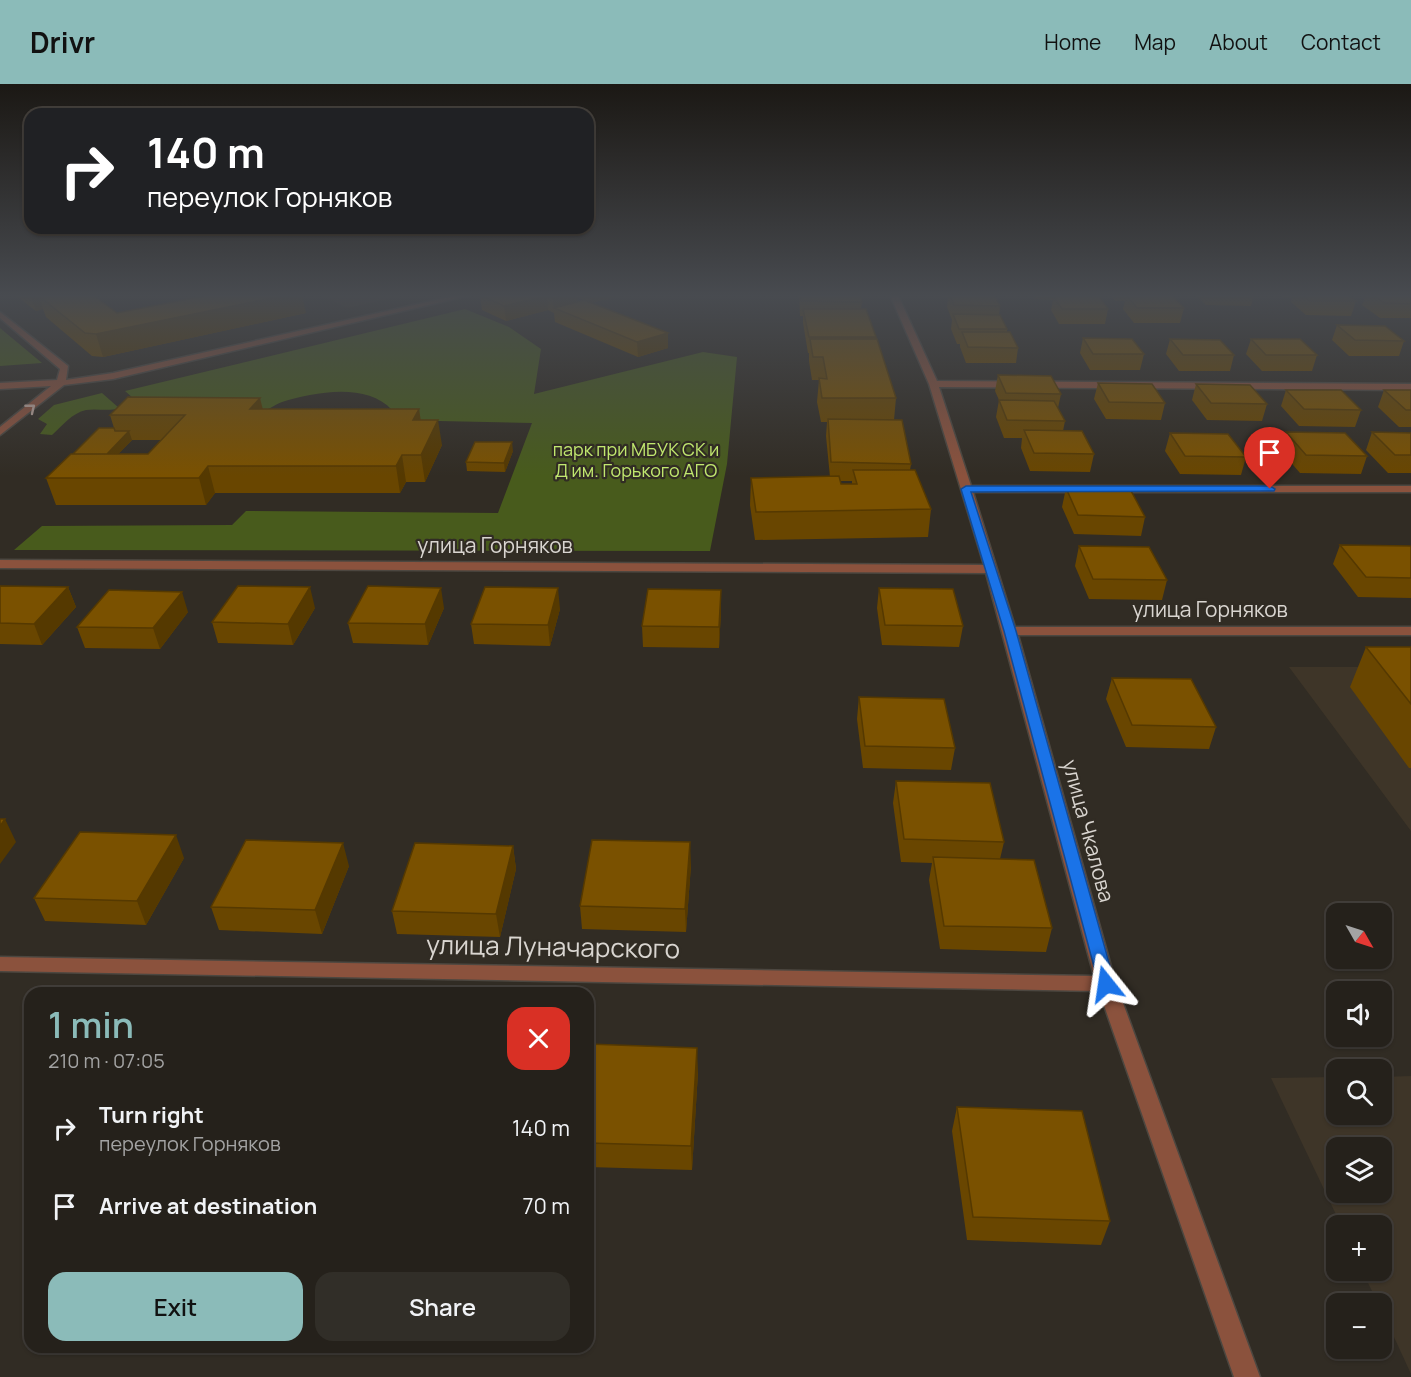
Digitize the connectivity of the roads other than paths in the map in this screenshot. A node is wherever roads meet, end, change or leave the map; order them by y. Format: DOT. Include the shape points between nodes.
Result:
graph roads {
  1 [pos="50,355"];
  2 [pos="203,355"];
  3 [pos="921,355"];
  4 [pos="61,383"];
  5 [pos="934,384"];
  6 [pos="0,386"];
  7 [pos="1411,387"];
  8 [pos="0,432"];
  9 [pos="966,489"];
  10 [pos="1411,489"];
  11 [pos="0,564"];
  12 [pos="991,569"];
  13 [pos="1010,631"];
  14 [pos="1411,631"];
  15 [pos="0,964"];
  16 [pos="1106,984"];
  17 [pos="1247,1377"];
  1 -- 4 [label="street" via="65,368"];
  2 -- 4 [label="street" via="113,376"];
  3 -- 5 [label="street, улица Чкалова"];
  4 -- 6 [label="street"];
  8 -- 4 [label="street, one-way"];
  5 -- 7 [label="street"];
  5 -- 9 [label="street, улица Чкалова"];
  9 -- 10 [label="street"];
  9 -- 12 [label="street, улица Чкалова"];
  11 -- 12 [label="street, улица Горняков"];
  12 -- 13 [label="street, улица Чкалова"];
  13 -- 14 [label="street, улица Горняков"];
  13 -- 16 [label="street, улица Чкалова"];
  15 -- 16 [label="street, улица Луначарского"];
  16 -- 17 [label="street, улица Чкалова"];
}
